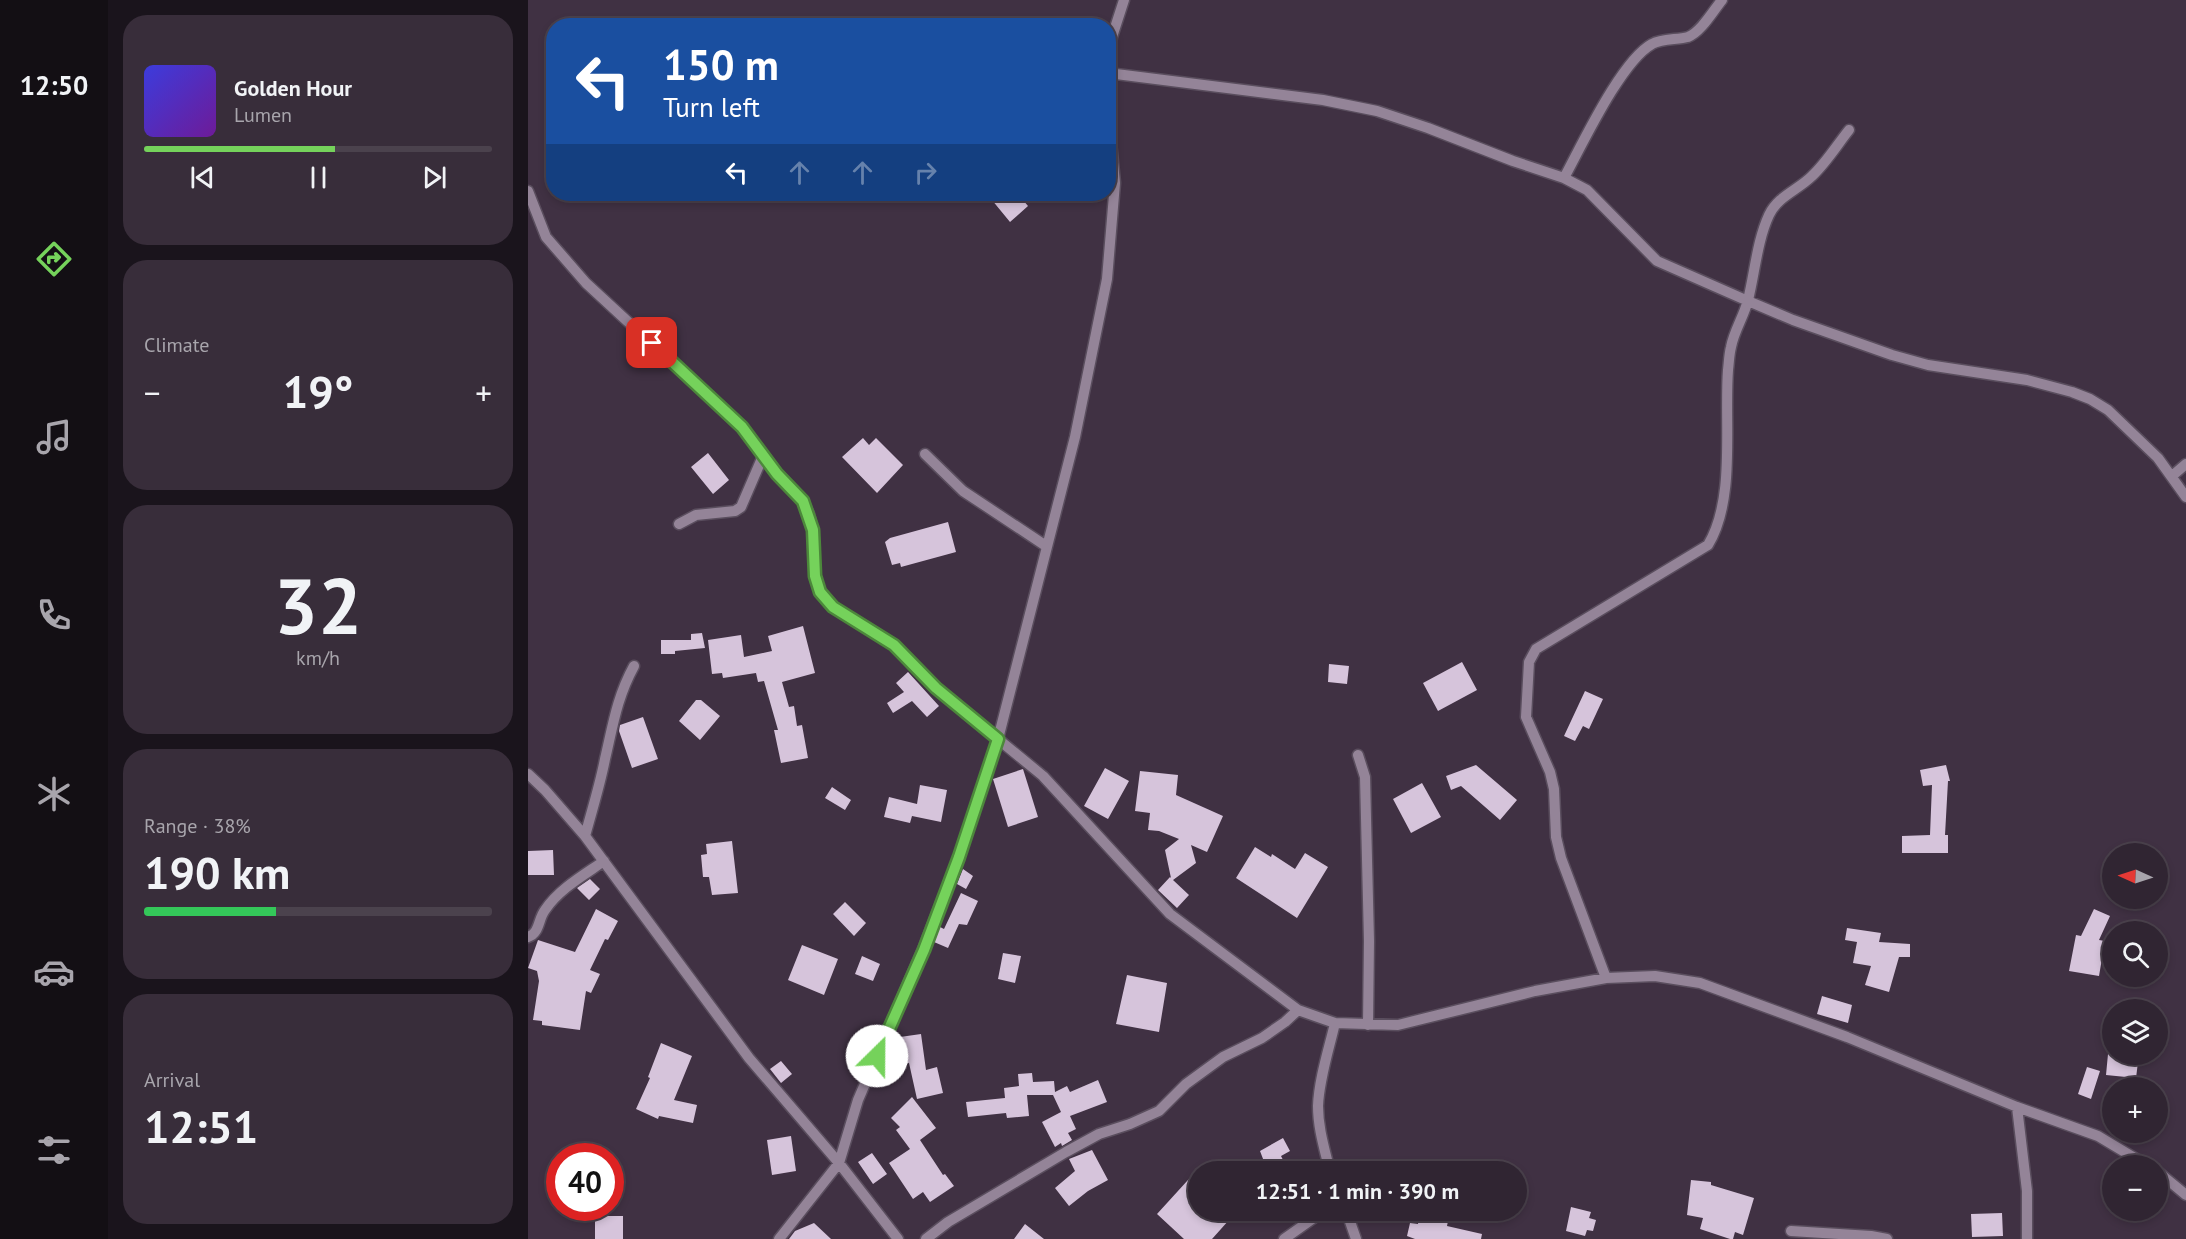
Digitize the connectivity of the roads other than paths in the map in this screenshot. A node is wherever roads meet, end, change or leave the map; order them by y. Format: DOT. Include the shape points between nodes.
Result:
graph roads {
  1 [pos="1124,0"];
  2 [pos="1722,0"];
  3 [pos="1116,25"];
  4 [pos="1116,74"];
  5 [pos="1849,130"];
  6 [pos="1564,178"];
  7 [pos="528,191"];
  8 [pos="1114,201"];
  9 [pos="1748,302"];
  10 [pos="925,454"];
  11 [pos="763,456"];
  12 [pos="2186,464"];
  13 [pos="2172,476"];
  14 [pos="2186,497"];
  15 [pos="679,524"];
  16 [pos="1046,546"];
  17 [pos="634,666"];
  18 [pos="998,739"];
  19 [pos="1358,755"];
  20 [pos="528,774"];
  21 [pos="585,836"];
  22 [pos="604,861"];
  23 [pos="528,937"];
  24 [pos="1606,978"];
  25 [pos="1298,1010"];
  26 [pos="1335,1023"];
  27 [pos="1368,1025"];
  28 [pos="2017,1107"];
  29 [pos="2130,1155"];
  30 [pos="1327,1161"];
  31 [pos="839,1163"];
  32 [pos="2168,1180"];
  33 [pos="2186,1195"];
  34 [pos="1309,1221"];
  35 [pos="1350,1221"];
  36 [pos="1791,1231"];
  37 [pos="779,1239"];
  38 [pos="898,1239"];
  39 [pos="926,1239"];
  40 [pos="1284,1239"];
  41 [pos="1356,1239"];
  42 [pos="1887,1239"];
  43 [pos="2027,1239"];
  1 -- 3 [label="street"];
  2 -- 6 [label="street" via="1689,36 1652,43 1632,61"];
  4 -- 6 [label="street" via="1323,100 1377,111"];
  5 -- 9 [label="street" via="1814,174 1779,199 1769,215"];
  6 -- 9 [label="street" via="1587,190 1657,261"];
  7 -- 11 [label="street" via="546,237 579,275 742,427"];
  8 -- 16 [label="street" via="1107,279 1075,437"];
  9 -- 13 [label="street" via="1892,355 1928,365 2027,380 2090,399 2109,411"];
  9 -- 24 [label="street" via="1731,346 1727,460 1716,532 1708,545 1536,649 1529,662 1526,717 1550,772 1561,858"];
  10 -- 16 [label="street" via="963,491"];
  11 -- 15 [label="street" via="741,507 696,515"];
  11 -- 18 [label="street" via="803,501 809,514 820,592 833,607 894,645 936,688"];
  12 -- 13 [label="street"];
  13 -- 14 [label="street"];
  16 -- 18 [label="street"];
  17 -- 21 [label="street" via="614,715"];
  18 -- 25 [label="street" via="1043,776 1170,914"];
  18 -- 31 [label="street" via="959,857 924,950 858,1100"];
  19 -- 27 [label="street" via="1365,777"];
  20 -- 21 [label="street"];
  21 -- 22 [label="street"];
  22 -- 23 [label="street" via="552,900 543,912 537,932"];
  22 -- 31 [label="street" via="749,1058"];
  24 -- 27 [label="street" via="1398,1025"];
  24 -- 28 [label="street" via="1655,976 1700,983 1847,1037"];
  25 -- 26 [label="street"];
  25 -- 39 [label="street" via="1262,1038 1223,1056 1159,1111 1099,1134 1066,1152 948,1221"];
  26 -- 27 [label="street"];
  26 -- 30 [label="street" via="1318,1106"];
  28 -- 29 [label="street" via="2098,1136"];
  28 -- 43 [label="street" via="2027,1191"];
  31 -- 37 [label="street"];
  31 -- 38 [label="street"];
  32 -- 33 [label="street"];
  34 -- 40 [label="street"];
  35 -- 41 [label="street"];
  36 -- 42 [label="street"];
}
